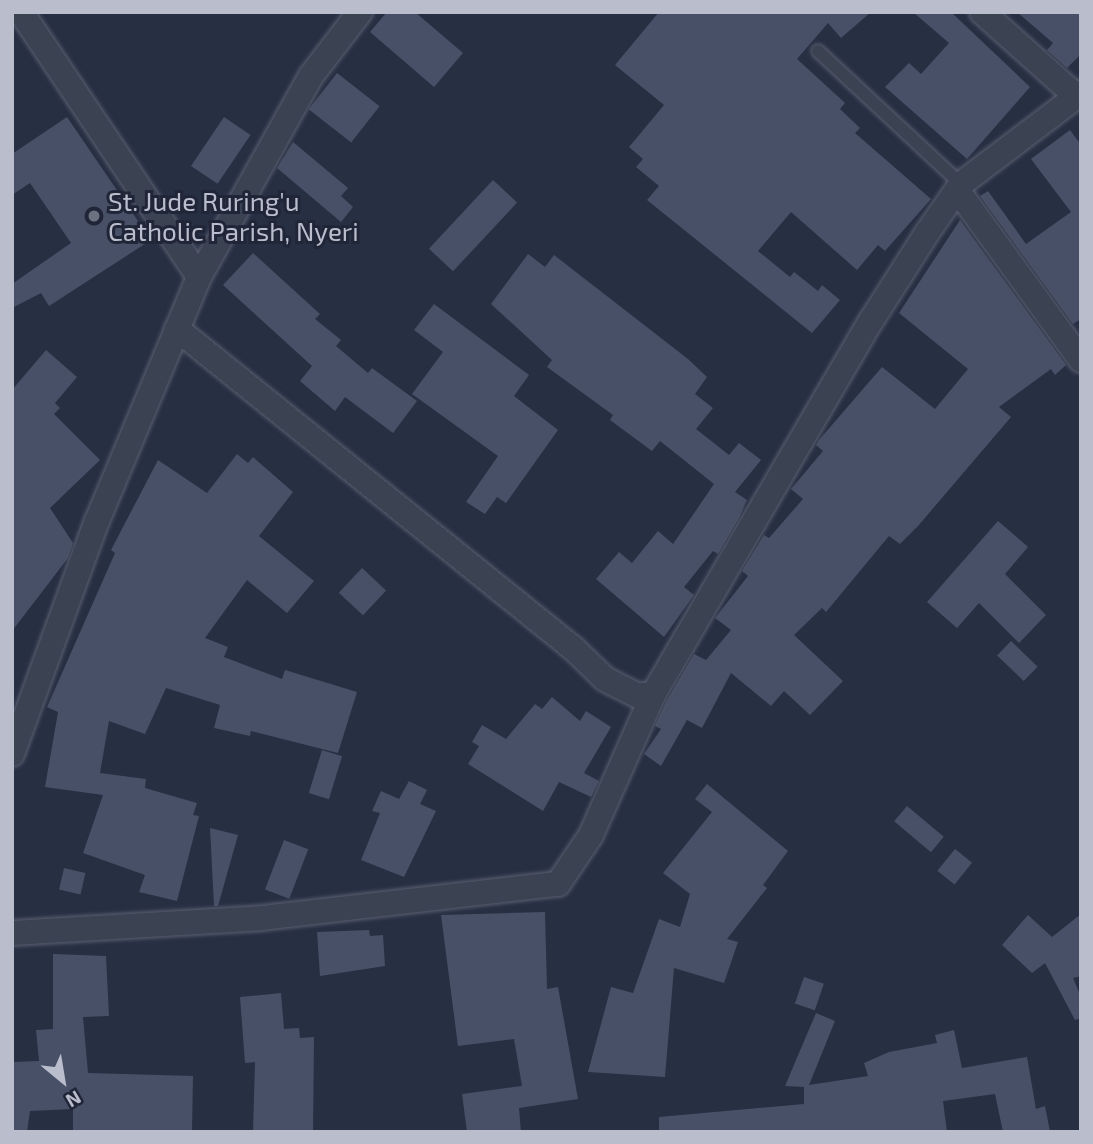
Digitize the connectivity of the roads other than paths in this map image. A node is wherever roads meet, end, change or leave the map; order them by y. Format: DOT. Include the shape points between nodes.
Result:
graph roads {
  1 [pos="21,12"];
  2 [pos="360,12"];
  3 [pos="982,12"];
  4 [pos="818,51"];
  5 [pos="1078,94"];
  6 [pos="960,188"];
  7 [pos="199,277"];
  8 [pos="177,329"];
  9 [pos="1081,360"];
  10 [pos="653,695"];
  11 [pos="12,754"];
  12 [pos="12,933"];
  1 -- 7 [label="street"];
  2 -- 7 [label="street" via="311,76"];
  3 -- 5 [label="street"];
  4 -- 6 [label="lane"];
  5 -- 6 [label="street"];
  6 -- 9 [label="street"];
  6 -- 10 [label="street" via="871,321"];
  7 -- 8 [label="street"];
  8 -- 10 [label="street" via="574,649 605,680 637,695"];
  8 -- 11 [label="street" via="97,521"];
  10 -- 12 [label="street" via="591,835 558,884 262,918"];
}
